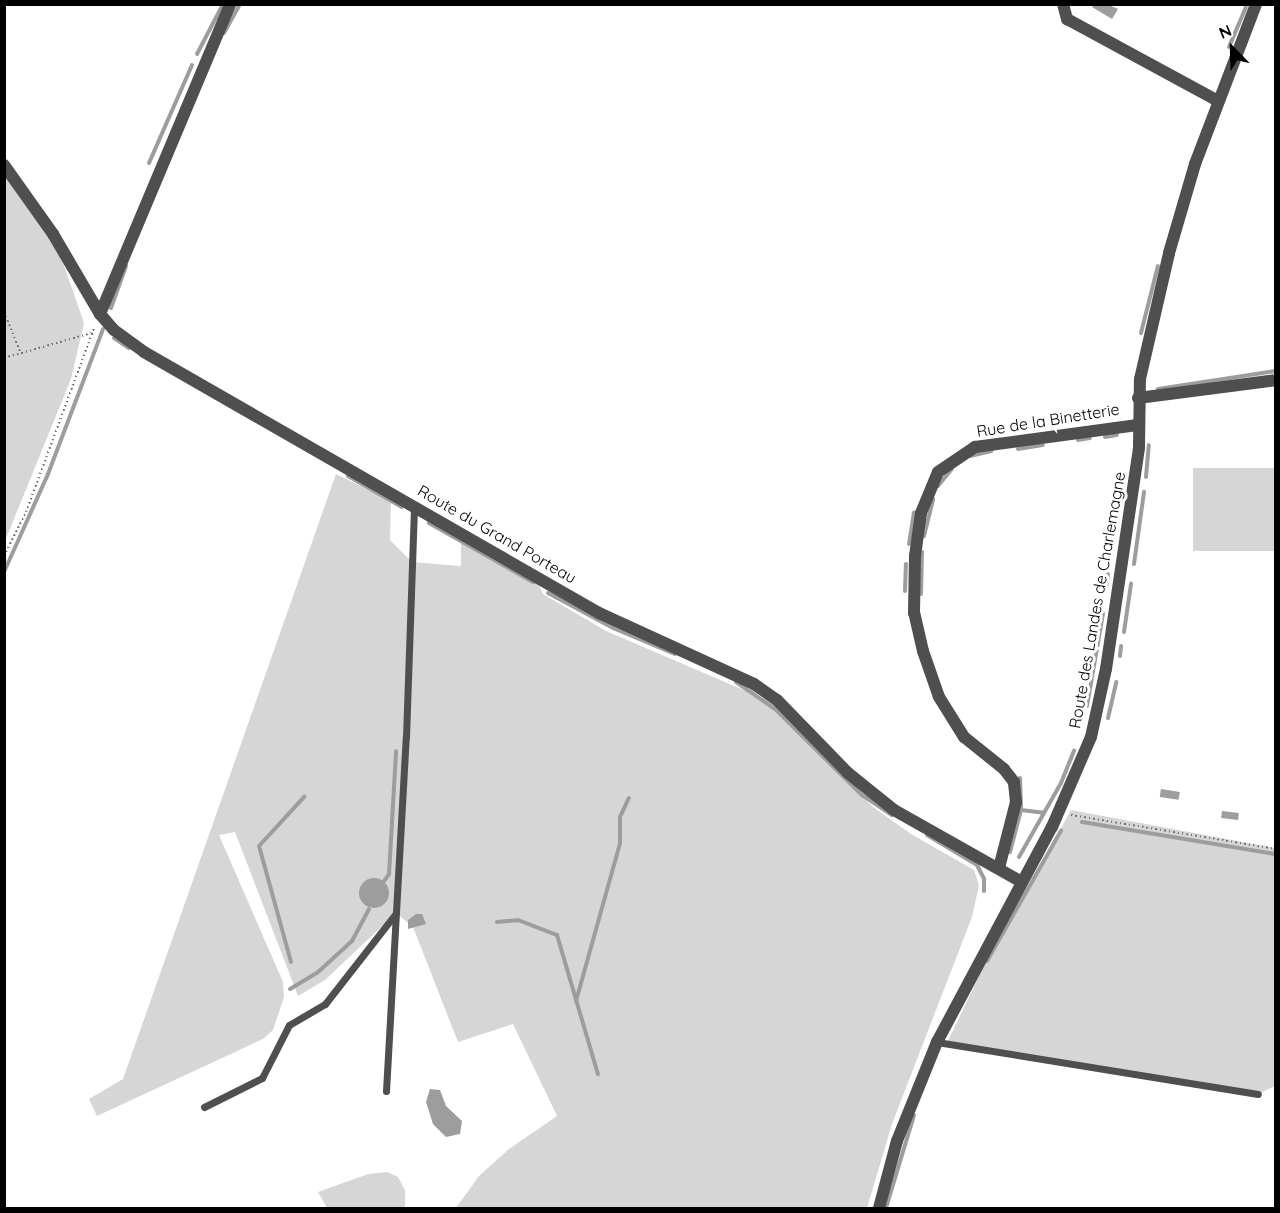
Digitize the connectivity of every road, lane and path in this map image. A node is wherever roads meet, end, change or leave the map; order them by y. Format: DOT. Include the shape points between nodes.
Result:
graph roads {
  1 [pos="230,4"];
  2 [pos="1063,4"];
  3 [pos="1256,4"];
  4 [pos="1218,101"];
  5 [pos="4,165"];
  6 [pos="4,312"];
  7 [pos="100,314"];
  8 [pos="92,333"];
  9 [pos="21,354"];
  10 [pos="4,358"];
  11 [pos="1275,380"];
  12 [pos="1138,398"];
  13 [pos="1138,425"];
  14 [pos="414,505"];
  15 [pos="4,556"];
  16 [pos="1061,808"];
  17 [pos="1275,849"];
  18 [pos="999,868"];
  19 [pos="1020,881"];
  20 [pos="396,913"];
  21 [pos="937,1042"];
  22 [pos="386,1091"];
  23 [pos="1258,1094"];
  24 [pos="204,1107"];
  25 [pos="879,1209"];
  1 -- 7 [label="street"];
  2 -- 4 [label="street" via="1067,19"];
  3 -- 4 [label="street, Route des Landes de Charlemagne"];
  4 -- 12 [label="street, Route des Landes de Charlemagne" via="1168,253"];
  5 -- 7 [label="street, Route du Grand Porteau" via="53,234"];
  6 -- 9 [label="path"];
  7 -- 8 [label="path"];
  7 -- 14 [label="street, Route du Grand Porteau" via="144,352"];
  8 -- 9 [label="path"];
  8 -- 15 [label="path" via="26,512"];
  9 -- 10 [label="path"];
  11 -- 12 [label="street"];
  12 -- 13 [label="street, Route des Landes de Charlemagne"];
  13 -- 16 [label="street, Route des Landes de Charlemagne" via="1139,447 1099,711"];
  13 -- 18 [label="street, Rue de la Binetterie" via="975,447 938,472 921,513 915,556 915,613 923,651 939,697 964,737 1014,782 1016,802"];
  14 -- 18 [label="street, Route du Grand Porteau" via="599,613 754,684 777,700 848,773 894,810"];
  14 -- 20 [label="lane"];
  16 -- 17 [label="path" via="1084,819"];
  16 -- 19 [label="street, Route des Landes de Charlemagne"];
  18 -- 19 [label="street, Route du Grand Porteau"];
  19 -- 21 [label="street, Route des Landes de Charlemagne"];
  20 -- 22 [label="lane"];
  20 -- 24 [label="lane" via="325,1004 289,1025 262,1077"];
  21 -- 23 [label="lane"];
  21 -- 25 [label="street, Route des Landes de Charlemagne" via="897,1141"];
}
